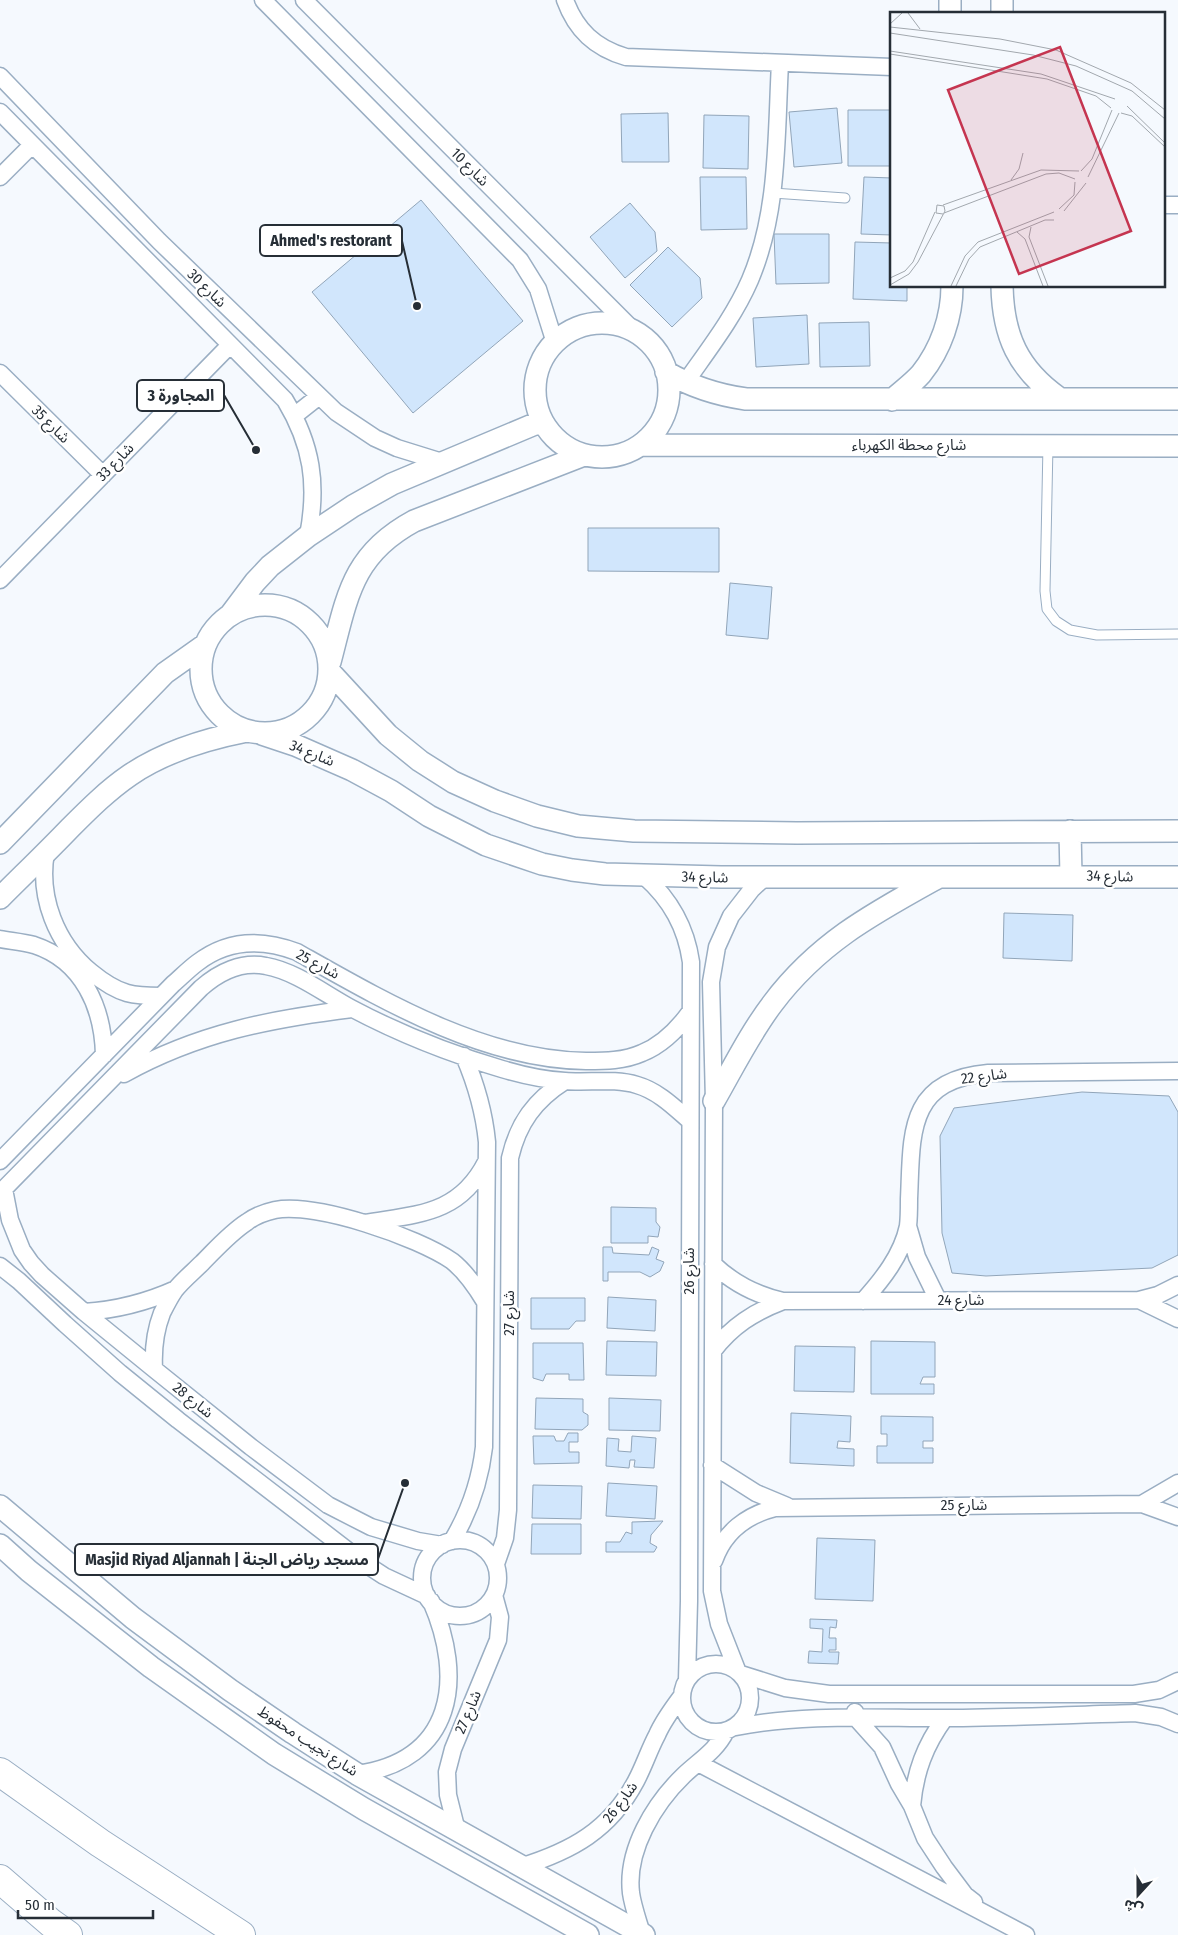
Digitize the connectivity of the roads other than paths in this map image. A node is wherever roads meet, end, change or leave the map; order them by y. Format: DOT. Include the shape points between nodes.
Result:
graph roads {
  1 [pos="263,0"];
  2 [pos="304,0"];
  3 [pos="565,0"];
  4 [pos="780,63"];
  5 [pos="890,66"];
  6 [pos="0,76"];
  7 [pos="0,112"];
  8 [pos="32,144"];
  9 [pos="0,177"];
  10 [pos="772,193"];
  11 [pos="845,198"];
  12 [pos="952,288"];
  13 [pos="1002,288"];
  14 [pos="636,333"];
  15 [pos="555,343"];
  16 [pos="230,344"];
  17 [pos="666,372"];
  18 [pos="0,373"];
  19 [pos="685,383"];
  20 [pos="318,397"];
  21 [pos="1058,398"];
  22 [pos="1178,399"];
  23 [pos="892,400"];
  24 [pos="294,416"];
  25 [pos="542,420"];
  26 [pos="641,445"];
  27 [pos="1048,445"];
  28 [pos="1178,446"];
  29 [pos="584,455"];
  30 [pos="442,462"];
  31 [pos="103,475"];
  32 [pos="308,536"];
  33 [pos="0,580"];
  34 [pos="230,616"];
  35 [pos="1178,634"];
  36 [pos="206,644"];
  37 [pos="330,667"];
  38 [pos="255,732"];
  39 [pos="1070,831"];
  40 [pos="1178,831"];
  41 [pos="0,843"];
  42 [pos="46,852"];
  43 [pos="644,876"];
  44 [pos="941,876"];
  45 [pos="1070,876"];
  46 [pos="765,877"];
  47 [pos="1178,877"];
  48 [pos="0,898"];
  49 [pos="0,939"];
  50 [pos="314,962"];
  51 [pos="78,967"];
  52 [pos="691,980"];
  53 [pos="304,982"];
  54 [pos="711,982"];
  55 [pos="161,996"];
  56 [pos="352,1009"];
  57 [pos="690,1012"];
  58 [pos="104,1055"];
  59 [pos="464,1056"];
  60 [pos="593,1061"];
  61 [pos="1177,1073"];
  62 [pos="565,1081"];
  63 [pos="109,1082"];
  64 [pos="592,1082"];
  65 [pos="714,1101"];
  66 [pos="690,1121"];
  67 [pos="510,1158"];
  68 [pos="487,1159"];
  69 [pos="0,1161"];
  70 [pos="2,1191"];
  71 [pos="363,1223"];
  72 [pos="908,1226"];
  73 [pos="713,1264"];
  74 [pos="0,1266"];
  75 [pos="42,1275"];
  76 [pos="1178,1285"];
  77 [pos="28,1289"];
  78 [pos="176,1289"];
  79 [pos="938,1300"];
  80 [pos="1139,1300"];
  81 [pos="783,1301"];
  82 [pos="863,1301"];
  83 [pos="485,1302"];
  84 [pos="84,1312"];
  85 [pos="1178,1319"];
  86 [pos="713,1350"];
  87 [pos="154,1369"];
  88 [pos="712,1415"];
  89 [pos="688,1416"];
  90 [pos="484,1447"];
  91 [pos="509,1447"];
  92 [pos="252,1448"];
  93 [pos="236,1465"];
  94 [pos="712,1465"];
  95 [pos="1178,1483"];
  96 [pos="1142,1504"];
  97 [pos="0,1506"];
  98 [pos="787,1506"];
  99 [pos="1178,1517"];
  100 [pos="447,1543"];
  101 [pos="0,1545"];
  102 [pos="496,1564"];
  103 [pos="712,1567"];
  104 [pos="494,1595"];
  105 [pos="109,1599"];
  106 [pos="429,1599"];
  107 [pos="91,1620"];
  108 [pos="739,1672"];
  109 [pos="687,1680"];
  110 [pos="1178,1681"];
  111 [pos="855,1694"];
  112 [pos="1121,1694"];
  113 [pos="681,1696"];
  114 [pos="1122,1714"];
  115 [pos="856,1718"];
  116 [pos="945,1718"];
  117 [pos="1178,1724"];
  118 [pos="731,1729"];
  119 [pos="698,1763"];
  120 [pos="0,1772"];
  121 [pos="357,1774"];
  122 [pos="912,1806"];
  123 [pos="458,1831"];
  124 [pos="520,1867"];
  125 [pos="0,1879"];
  126 [pos="992,1917"];
  127 [pos="643,1934"];
  128 [pos="68,1935"];
  129 [pos="241,1935"];
  130 [pos="588,1935"];
  131 [pos="1026,1935"];
  1 -- 15 [label="street, شارع 10" via="520,260 538,289"];
  2 -- 14 [label="street, شارع 10"];
  3 -- 4 [label="street" via="578,28 590,40 613,53 640,58"];
  4 -- 5 [label="street"];
  4 -- 10 [label="street"];
  6 -- 20 [label="street, شارع 30" via="159,241"];
  7 -- 8 [label="street, شارع 30"];
  8 -- 9 [label="street"];
  8 -- 16 [label="street, شارع 30"];
  10 -- 11 [label="lane"];
  10 -- 19 [label="street" via="764,238 750,281 736,308"];
  12 -- 23 [label="street" via="948,319 932,358 920,375"];
  13 -- 21 [label="street" via="1004,318 1017,356 1038,382"];
  14 -- 15 [label="street" via="616,325 594,324 572,330"];
  14 -- 17 [label="street" via="660,357"];
  15 -- 25 [label="street" via="537,371 536,405"];
  16 -- 24 [label="street, شارع 30" via="285,400"];
  16 -- 31 [label="street, شارع 33"];
  17 -- 19 [label="street"];
  17 -- 26 [label="street" via="669,392 665,413 655,431"];
  18 -- 31 [label="street, شارع 35"];
  19 -- 23 [label="street" via="746,399"];
  20 -- 24 [label="street"];
  20 -- 30 [label="street, شارع 30" via="375,438"];
  21 -- 22 [label="street"];
  21 -- 23 [label="street"];
  24 -- 32 [label="street, شارع 30" via="305,441 312,475 313,502"];
  25 -- 29 [label="street" via="567,448"];
  25 -- 30 [label="street"];
  26 -- 27 [label="street, شارع محطة الكهرباء"];
  26 -- 29 [label="street" via="623,454 604,457"];
  27 -- 28 [label="street, شارع محطة الكهرباء"];
  27 -- 35 [label="lane" via="1047,609 1056,621 1070,630 1097,635"];
  29 -- 37 [label="street" via="414,520 382,542 368,556 350,590"];
  30 -- 32 [label="street" via="392,484"];
  31 -- 33 [label="street, شارع 33"];
  32 -- 34 [label="street" via="270,566"];
  34 -- 36 [label="street" via="216,628"];
  34 -- 37 [label="street" via="250,607 272,605 293,611 311,624 324,641"];
  36 -- 38 [label="street" via="201,661 207,696 230,724"];
  36 -- 41 [label="street" via="166,673"];
  37 -- 38 [label="street" via="327,688 309,717 295,727 279,732"];
  37 -- 39 [label="street" via="388,735 452,782 537,816 578,826 634,831 797,833"];
  38 -- 42 [label="street" via="194,744 150,763 104,795"];
  38 -- 43 [label="street, شارع 34" via="352,770 455,830 512,855 572,870"];
  39 -- 40 [label="street"];
  39 -- 45 [label="street"];
  42 -- 48 [label="street"];
  42 -- 51 [label="street" via="44,876 48,904 63,942"];
  43 -- 46 [label="street, شارع 34"];
  43 -- 52 [label="street, شارع 26" via="667,899 683,927 689,944"];
  44 -- 45 [label="street, شارع 34"];
  44 -- 46 [label="street, شارع 34"];
  44 -- 65 [label="street" via="853,926 810,962 762,1019"];
  45 -- 47 [label="street, شارع 34"];
  46 -- 54 [label="street, شارع 26" via="752,888 731,916 717,948"];
  49 -- 51 [label="street" via="46,949"];
  50 -- 53 [label="street"];
  50 -- 55 [label="street, شارع 25" via="279,945 261,942 233,945 196,963"];
  50 -- 60 [label="street, شارع 25" via="417,1017 483,1042 539,1056"];
  51 -- 55 [label="street" via="115,989 137,996"];
  51 -- 58 [label="street" via="98,1010"];
  52 -- 54 [label="street"];
  52 -- 57 [label="street, شارع 26"];
  53 -- 56 [label="street, شارع 25"];
  53 -- 63 [label="street, شارع 25" via="257,964 221,973 201,988"];
  54 -- 65 [label="street, شارع 26"];
  55 -- 58 [label="street, شارع 25"];
  56 -- 59 [label="street, شارع 25"];
  56 -- 63 [label="street" via="268,1021 213,1035 160,1056"];
  57 -- 60 [label="street, شارع 25" via="669,1037 641,1054 618,1060"];
  57 -- 66 [label="street, شارع 26"];
  58 -- 69 [label="street, شارع 25"];
  59 -- 62 [label="street, شارع 25" via="517,1073"];
  59 -- 68 [label="street, شارع 27" via="482,1106"];
  60 -- 64 [label="street"];
  61 -- 72 [label="street, شارع 22" via="988,1073 969,1074 946,1083 921,1108 913,1131"];
  62 -- 64 [label="street, شارع 25"];
  62 -- 67 [label="street, شارع 27" via="539,1100 528,1113 513,1142"];
  63 -- 70 [label="street, شارع 25"];
  64 -- 66 [label="street, شارع 25" via="637,1085 665,1100"];
  65 -- 73 [label="street, شارع 26"];
  66 -- 89 [label="street, شارع 26"];
  67 -- 68 [label="street"];
  67 -- 91 [label="street, شارع 27"];
  68 -- 71 [label="street" via="476,1182 441,1207"];
  68 -- 83 [label="street, شارع 27"];
  70 -- 75 [label="street, شارع 28" via="15,1235"];
  71 -- 78 [label="street" via="301,1208 260,1215 231,1235"];
  71 -- 83 [label="street" via="439,1253 466,1274"];
  72 -- 79 [label="street, شارع 22" via="917,1258"];
  72 -- 82 [label="street, شارع 22" via="895,1259"];
  73 -- 81 [label="street, شارع 24" via="745,1288"];
  73 -- 86 [label="street, شارع 26"];
  74 -- 77 [label="street, شارع 28"];
  75 -- 77 [label="street"];
  75 -- 84 [label="street, شارع 28"];
  76 -- 80 [label="street, شارع 24"];
  77 -- 93 [label="street, شارع 28" via="120,1373"];
  78 -- 84 [label="street" via="131,1306"];
  78 -- 87 [label="street" via="158,1327"];
  79 -- 80 [label="street, شارع 24"];
  79 -- 82 [label="street, شارع 24"];
  80 -- 85 [label="street, شارع 24"];
  81 -- 82 [label="street, شارع 24"];
  81 -- 86 [label="street, شارع 24" via="744,1320"];
  83 -- 90 [label="street, شارع 27"];
  84 -- 87 [label="street, شارع 28"];
  86 -- 88 [label="street, شارع 26"];
  87 -- 92 [label="street, شارع 28"];
  88 -- 89 [label="street"];
  88 -- 94 [label="street, شارع 26"];
  89 -- 109 [label="street, شارع 26"];
  90 -- 91 [label="street"];
  90 -- 100 [label="street, شارع 27" via="471,1506"];
  91 -- 102 [label="street, شارع 27" via="507,1524"];
  92 -- 93 [label="street"];
  92 -- 100 [label="street, شارع 28" via="328,1506 349,1517 394,1535"];
  93 -- 106 [label="street, شارع 28" via="364,1563"];
  94 -- 98 [label="street, شارع 25" via="756,1493"];
  94 -- 103 [label="street, شارع 26"];
  95 -- 96 [label="street, شارع 25"];
  96 -- 98 [label="street, شارع 25"];
  96 -- 99 [label="street, شارع 25"];
  97 -- 105 [label="street, شارع نجيب محفوظ"];
  98 -- 103 [label="street, شارع 25" via="763,1511 741,1522 723,1542"];
  100 -- 102 [label="street" via="468,1541 483,1547"];
  100 -- 106 [label="street" via="428,1558 424,1568 422,1577"];
  101 -- 107 [label="street, شارع نجيب محفوظ"];
  102 -- 104 [label="street" via="498,1585"];
  103 -- 108 [label="street, شارع 26" via="712,1591 719,1624"];
  104 -- 106 [label="street" via="480,1611 464,1615 448,1613"];
  104 -- 123 [label="street, شارع 27" via="500,1617 498,1640 453,1749 447,1772 448,1795"];
  105 -- 107 [label="street"];
  105 -- 121 [label="street, شارع نجيب محفوظ" via="230,1690"];
  106 -- 121 [label="street, شارع 27" via="444,1638 449,1667 446,1701 441,1716 433,1732 412,1755 386,1768"];
  107 -- 130 [label="street, شارع نجيب محفوظ" via="274,1754"];
  108 -- 109 [label="street" via="710,1664 701,1667"];
  108 -- 111 [label="street" via="785,1688"];
  108 -- 118 [label="street" via="747,1682 751,1701 743,1720"];
  109 -- 113 [label="street"];
  110 -- 112 [label="street" via="1147,1693"];
  111 -- 112 [label="street"];
  111 -- 115 [label="street"];
  112 -- 114 [label="street"];
  113 -- 118 [label="street" via="687,1717 695,1725 715,1733"];
  113 -- 124 [label="street, شارع 26" via="660,1729 637,1780 613,1815 581,1842"];
  114 -- 116 [label="street"];
  114 -- 117 [label="street" via="1148,1714"];
  115 -- 116 [label="street"];
  115 -- 118 [label="street" via="788,1719"];
  115 -- 122 [label="street" via="882,1747"];
  116 -- 122 [label="street" via="934,1733 918,1768"];
  118 -- 119 [label="street"];
  119 -- 126 [label="street"];
  119 -- 127 [label="street" via="660,1804 635,1854 631,1893"];
  120 -- 129 [label="highway" via="100,1843"];
  121 -- 123 [label="street, شارع نجيب محفوظ"];
  122 -- 126 [label="street" via="925,1838 944,1868 965,1895"];
  123 -- 124 [label="street, شارع نجيب محفوظ"];
  124 -- 127 [label="street, شارع نجيب محفوظ"];
  125 -- 128 [label="highway"];
  126 -- 131 [label="street"];
}
